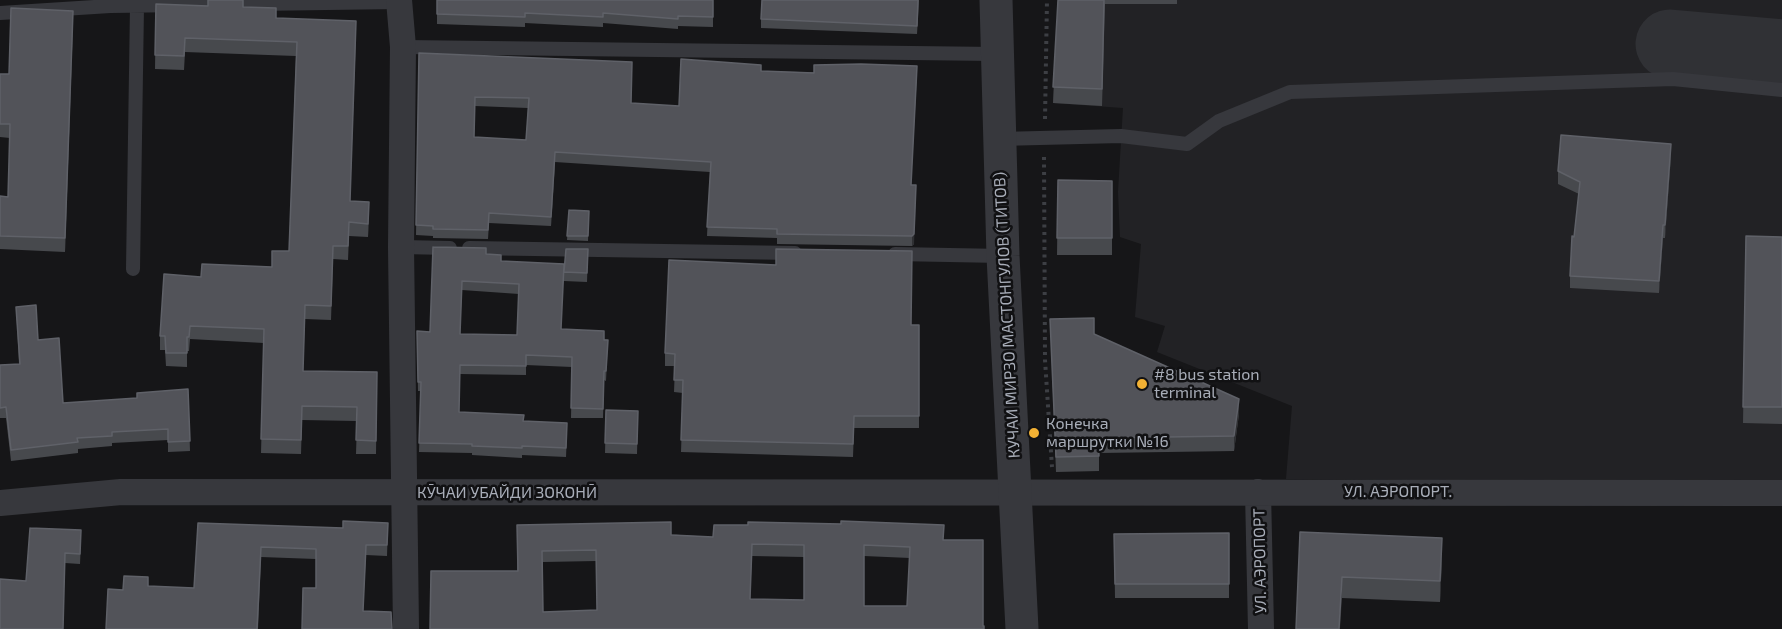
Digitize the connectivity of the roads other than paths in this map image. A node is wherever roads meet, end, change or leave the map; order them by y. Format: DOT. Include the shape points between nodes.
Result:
graph roads {
  1 [pos="996,0"];
  2 [pos="399,1"];
  3 [pos="138,6"];
  4 [pos="0,13"];
  5 [pos="403,47"];
  6 [pos="996,54"];
  7 [pos="1782,90"];
  8 [pos="999,139"];
  9 [pos="401,247"];
  10 [pos="808,253"];
  11 [pos="880,254"];
  12 [pos="1003,256"];
  13 [pos="133,269"];
  14 [pos="405,492"];
  15 [pos="1258,492"];
  16 [pos="1015,493"];
  17 [pos="1782,493"];
  18 [pos="0,503"];
  19 [pos="406,629"];
  20 [pos="1022,629"];
  21 [pos="1261,629"];
  1 -- 6 [label="street, КУЧАИ МИРЗО МАСТОНГУЛОВ (ТИТОВ)"];
  2 -- 3 [label="lane"];
  2 -- 5 [label="street"];
  3 -- 4 [label="lane"];
  3 -- 13 [label="lane"];
  5 -- 6 [label="lane"];
  5 -- 9 [label="street"];
  6 -- 8 [label="street, КУЧАИ МИРЗО МАСТОНГУЛОВ (ТИТОВ)"];
  7 -- 8 [label="lane" via="1673,79 1290,92 1219,121 1188,144 1121,136"];
  8 -- 12 [label="street, КУЧАИ МИРЗО МАСТОНГУЛОВ (ТИТОВ)"];
  9 -- 10 [label="lane"];
  9 -- 14 [label="street"];
  11 -- 12 [label="lane"];
  12 -- 16 [label="street, КУЧАИ МИРЗО МАСТОНГУЛОВ (ТИТОВ)"];
  14 -- 16 [label="street, КӮЧАИ УБАЙДИ ЗОКОНӢ"];
  14 -- 18 [label="street, КӮЧАИ УБАЙДИ ЗОКОНӢ" via="121,492"];
  14 -- 19 [label="street"];
  15 -- 16 [label="street, УЛ. АЭРОПОРТ."];
  15 -- 17 [label="street, УЛ. АЭРОПОРТ."];
  15 -- 21 [label="street, УЛ. АЭРОПОРТ"];
  16 -- 20 [label="street, КУЧАИ МИРЗО МАСТОНГУЛОВ (ТИТОВ)"];
}
